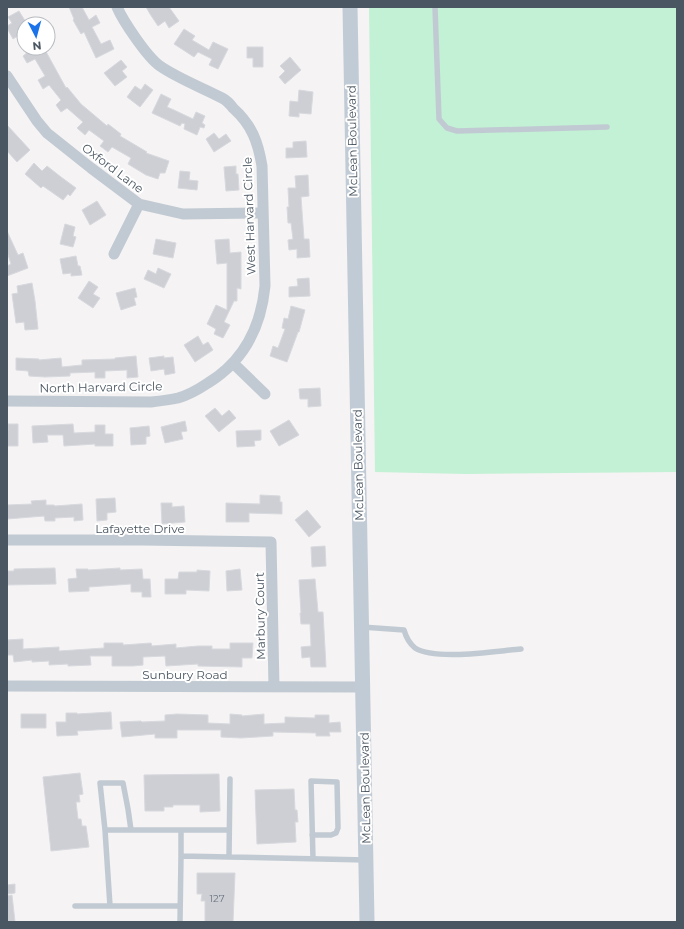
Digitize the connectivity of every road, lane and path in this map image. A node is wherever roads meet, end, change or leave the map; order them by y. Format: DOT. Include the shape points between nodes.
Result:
graph roads {
  1 [pos="117,7"];
  2 [pos="350,7"];
  3 [pos="435,7"];
  4 [pos="7,76"];
  5 [pos="607,127"];
  6 [pos="139,204"];
  7 [pos="263,213"];
  8 [pos="114,254"];
  9 [pos="233,363"];
  10 [pos="265,394"];
  11 [pos="7,401"];
  12 [pos="7,540"];
  13 [pos="271,544"];
  14 [pos="361,627"];
  15 [pos="521,649"];
  16 [pos="7,686"];
  17 [pos="274,687"];
  18 [pos="363,687"];
  19 [pos="230,779"];
  20 [pos="105,830"];
  21 [pos="131,830"];
  22 [pos="181,830"];
  23 [pos="229,830"];
  24 [pos="312,835"];
  25 [pos="180,856"];
  26 [pos="229,857"];
  27 [pos="313,859"];
  28 [pos="366,860"];
  29 [pos="75,906"];
  30 [pos="110,906"];
  31 [pos="180,906"];
  32 [pos="180,922"];
  33 [pos="367,922"];
  1 -- 7 [label="street, West Harvard Circle" via="144,49 158,65 224,98 252,130 260,150"];
  2 -- 14 [label="main road, McLean Boulevard"];
  3 -- 5 [label="lane" via="439,119 447,128 457,131"];
  4 -- 6 [label="street, Oxford Lane" via="47,134"];
  6 -- 7 [label="street, Oxford Lane" via="183,214"];
  6 -- 8 [label="street"];
  7 -- 9 [label="street, West Harvard Circle" via="264,300 252,335"];
  9 -- 10 [label="street"];
  9 -- 11 [label="street, North Harvard Circle" via="220,376 198,389 179,398 164,401"];
  12 -- 13 [label="street, Lafayette Drive"];
  13 -- 17 [label="street, Marbury Court"];
  14 -- 15 [label="lane" via="404,630 411,645 423,652 434,654 469,654"];
  14 -- 18 [label="main road, McLean Boulevard"];
  16 -- 17 [label="street, Sunbury Road"];
  17 -- 18 [label="street, Sunbury Road"];
  18 -- 28 [label="main road, McLean Boulevard"];
  19 -- 23 [label="lane"];
  20 -- 21 [label="lane"];
  20 -- 21 [label="lane" via="100,783 123,783"];
  20 -- 30 [label="lane"];
  21 -- 22 [label="lane"];
  22 -- 23 [label="lane"];
  22 -- 25 [label="lane"];
  23 -- 26 [label="lane"];
  24 -- 24 [label="lane" via="311,781 337,782 336,833"];
  24 -- 27 [label="lane"];
  25 -- 26 [label="lane"];
  25 -- 31 [label="lane"];
  26 -- 27 [label="lane"];
  27 -- 28 [label="lane"];
  28 -- 33 [label="main road, McLean Boulevard"];
  29 -- 30 [label="lane"];
  30 -- 31 [label="lane"];
  31 -- 32 [label="lane"];
}
